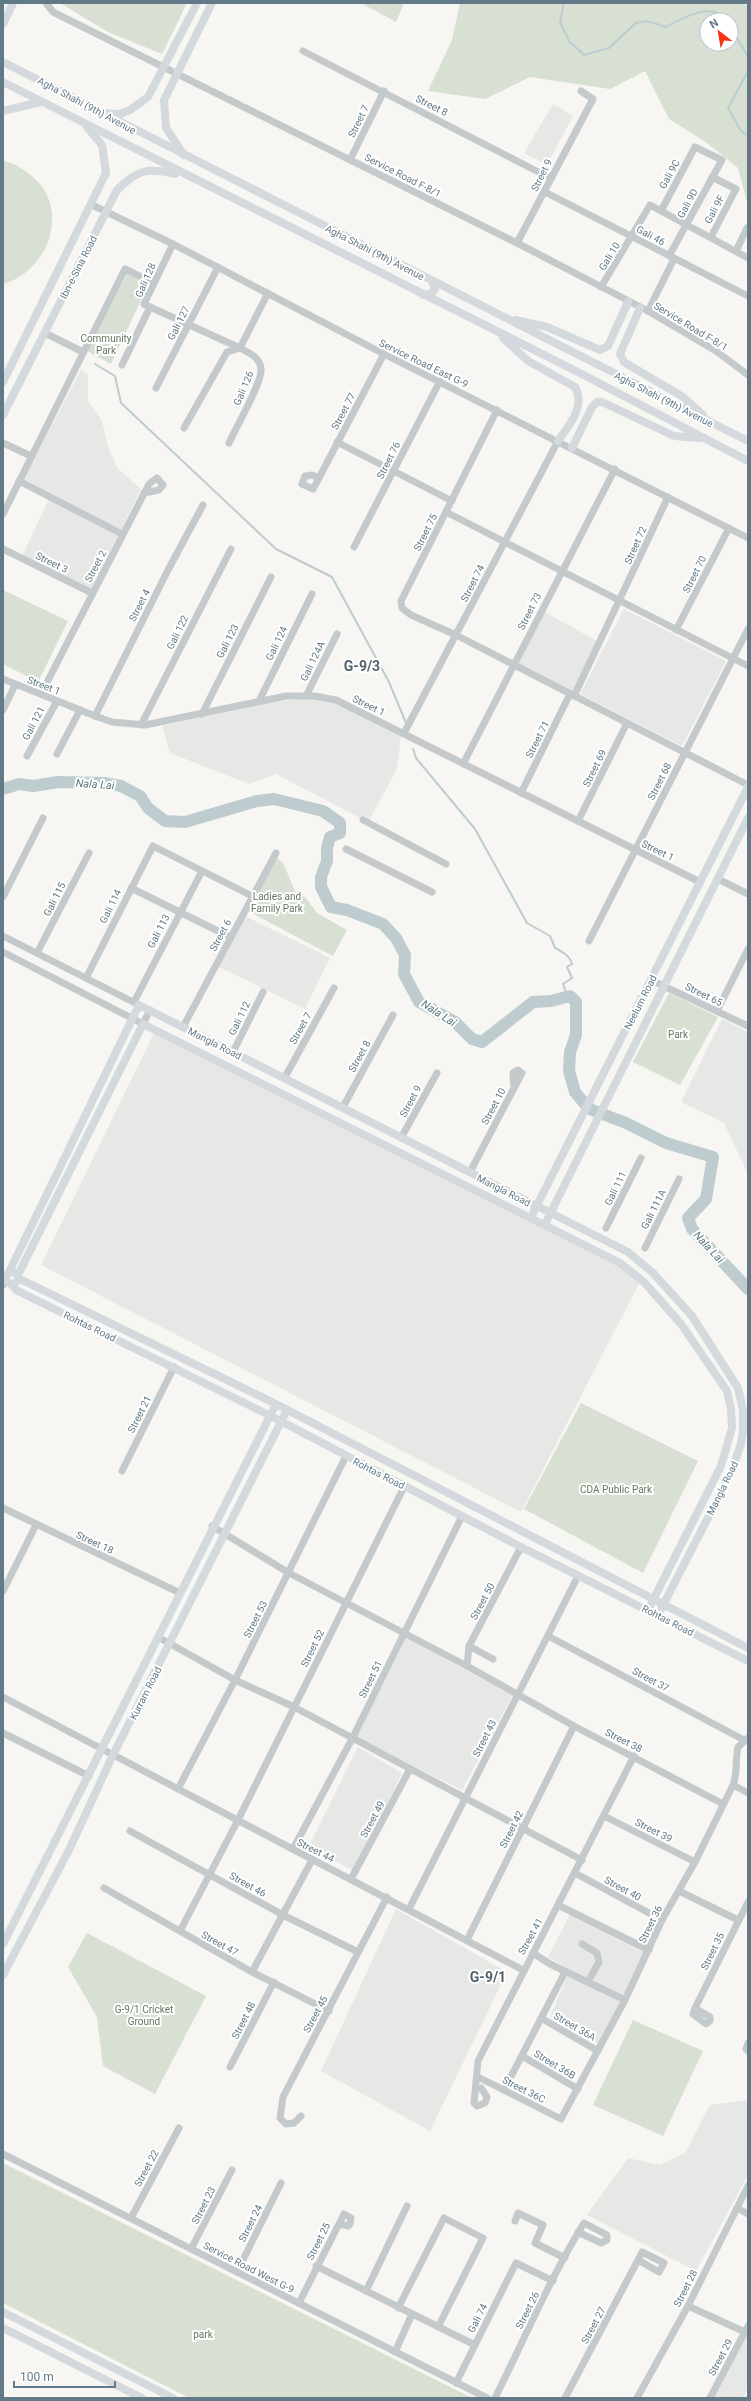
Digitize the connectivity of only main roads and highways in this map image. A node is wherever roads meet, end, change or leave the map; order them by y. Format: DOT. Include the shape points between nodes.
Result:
graph roads {
  1 [pos="14,3"];
  2 [pos="197,3"];
  3 [pos="212,3"];
  4 [pos="3,24"];
  5 [pos="3,62"];
  6 [pos="3,82"];
  7 [pos="41,102"];
  8 [pos="3,111"];
  9 [pos="99,113"];
  10 [pos="85,124"];
  11 [pos="185,156"];
  12 [pos="190,177"];
  13 [pos="432,281"];
  14 [pos="423,295"];
  15 [pos="628,302"];
  16 [pos="644,310"];
  17 [pos="502,316"];
  18 [pos="496,331"];
  19 [pos="3,382"];
  20 [pos="3,415"];
  21 [pos="711,422"];
  22 [pos="703,438"];
  23 [pos="558,441"];
  24 [pos="748,442"];
  25 [pos="572,448"];
  26 [pos="748,461"];
  27 [pos="748,786"];
  28 [pos="748,818"];
  29 [pos="537,1206"];
  30 [pos="551,1213"];
  31 [pos="530,1217"];
  32 [pos="545,1224"];
  33 [pos="9,1272"];
  34 [pos="18,1276"];
  35 [pos="7,1283"];
  36 [pos="276,1404"];
  37 [pos="287,1410"];
  38 [pos="271,1416"];
  39 [pos="280,1422"];
  40 [pos="744,1446"];
  41 [pos="448,1495"];
  42 [pos="443,1506"];
  43 [pos="653,1600"];
  44 [pos="662,1604"];
  45 [pos="648,1610"];
  46 [pos="658,1615"];
  47 [pos="748,1648"];
  48 [pos="748,1661"];
  49 [pos="3,1944"];
  50 [pos="3,1975"];
  51 [pos="3,2312"];
  52 [pos="3,2328"];
  53 [pos="130,2395"];
  54 [pos="142,2398"];
  55 [pos="173,2398"];
  1 -- 4 [label="main road"];
  2 -- 9 [label="main road" via="148,97 139,105 120,114"];
  3 -- 11 [label="main road" via="164,100 164,121 172,139"];
  5 -- 9 [label="main road, Agha Shahi (9th) Avenue"];
  6 -- 7 [label="main road, Agha Shahi (9th) Avenue"];
  7 -- 8 [label="main road"];
  7 -- 10 [label="main road, Agha Shahi (9th) Avenue"];
  9 -- 11 [label="main road, Agha Shahi (9th) Avenue"];
  10 -- 12 [label="main road, Agha Shahi (9th) Avenue"];
  10 -- 19 [label="main road, Ibn-e-Sina Road" via="102,145 106,173"];
  11 -- 13 [label="main road, Agha Shahi (9th) Avenue"];
  12 -- 14 [label="main road, Agha Shahi (9th) Avenue"];
  12 -- 20 [label="main road, Ibn-e-Sina Road" via="160,170 145,170 129,178 117,190"];
  13 -- 14 [label="main road" via="435,289 432,293"];
  13 -- 17 [label="main road, Agha Shahi (9th) Avenue"];
  14 -- 18 [label="main road, Agha Shahi (9th) Avenue"];
  15 -- 17 [label="main road" via="608,346 600,350 547,327"];
  16 -- 21 [label="main road" via="620,354 621,358 683,397"];
  17 -- 21 [label="main road, Agha Shahi (9th) Avenue"];
  18 -- 22 [label="main road, Agha Shahi (9th) Avenue"];
  18 -- 23 [label="main road" via="528,361 575,387 580,399 569,426"];
  21 -- 24 [label="main road, Agha Shahi (9th) Avenue"];
  22 -- 25 [label="main road" via="674,436 602,402 597,402 587,416"];
  22 -- 26 [label="main road, Agha Shahi (9th) Avenue"];
  27 -- 29 [label="main road, Neelum Road"];
  28 -- 30 [label="main road, Neelum Road"];
  29 -- 30 [label="main road, Mangla Road"];
  29 -- 31 [label="main road, Neelum Road"];
  29 -- 33 [label="main road, Mangla Road" via="136,1003 132,1018"];
  30 -- 32 [label="main road, Neelum Road"];
  30 -- 40 [label="main road, Mangla Road" via="628,1252 653,1273 692,1316 738,1388 743,1410"];
  31 -- 32 [label="main road, Mangla Road"];
  31 -- 34 [label="main road, Mangla Road" via="143,1024"];
  32 -- 43 [label="main road, Mangla Road" via="620,1263 644,1282 681,1324 727,1391 732,1428 721,1466"];
  33 -- 34 [label="main road, Rohtas Road" via="14,1272"];
  33 -- 35 [label="main road" via="6,1275"];
  34 -- 35 [label="main road" via="16,1282"];
  34 -- 36 [label="main road, Rohtas Road"];
  35 -- 38 [label="main road, Rohtas Road" via="16,1290"];
  36 -- 37 [label="main road, Rohtas Road"];
  36 -- 38 [label="main road, Kurram Road"];
  37 -- 39 [label="main road, Kurram Road"];
  37 -- 41 [label="main road, Rohtas Road"];
  38 -- 39 [label="main road, Rohtas Road"];
  38 -- 49 [label="main road, Kurram Road" via="212,1526"];
  39 -- 42 [label="main road, Rohtas Road"];
  39 -- 50 [label="main road, Kurram Road" via="226,1536 112,1757 69,1850"];
  40 -- 44 [label="main road, Mangla Road"];
  41 -- 42 [label="main road"];
  41 -- 43 [label="main road, Rohtas Road"];
  42 -- 45 [label="main road, Rohtas Road"];
  43 -- 44 [label="main road, Rohtas Road"];
  43 -- 45 [label="main road, Mangla Road"];
  44 -- 46 [label="main road, Mangla Road"];
  44 -- 47 [label="main road, Rohtas Road"];
  45 -- 46 [label="main road, Rohtas Road"];
  46 -- 48 [label="main road, Rohtas Road"];
  51 -- 55 [label="main road"];
  52 -- 53 [label="main road"];
  53 -- 54 [label="main road"];
}
